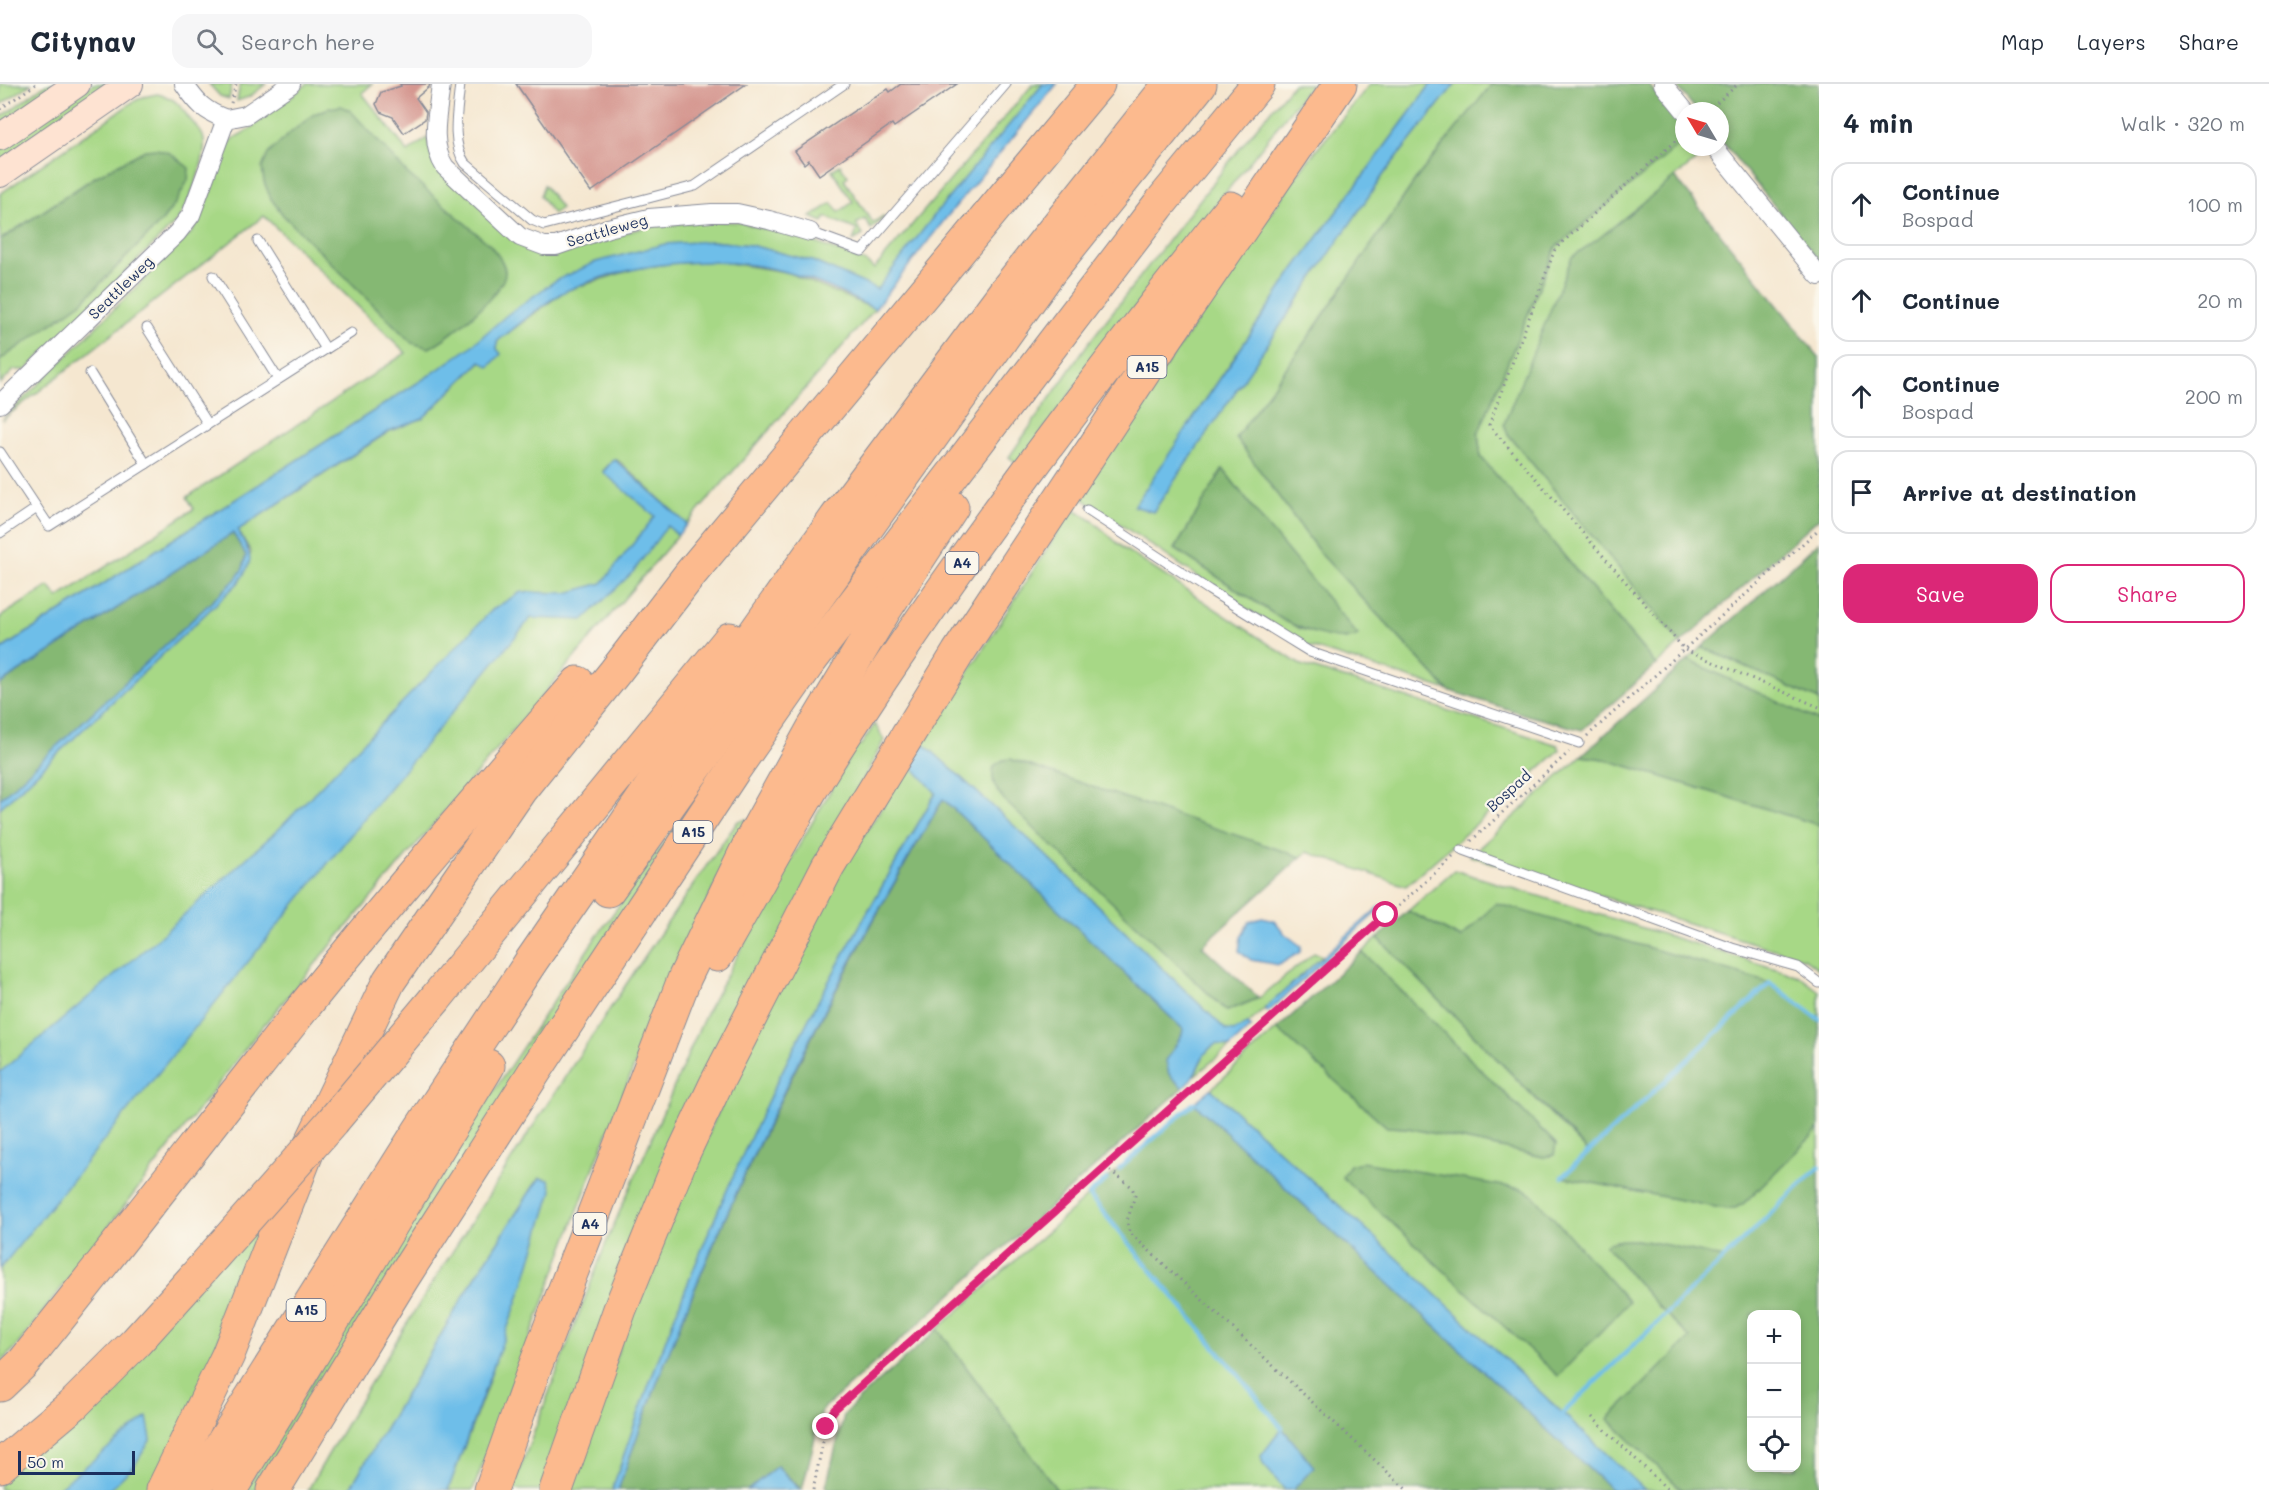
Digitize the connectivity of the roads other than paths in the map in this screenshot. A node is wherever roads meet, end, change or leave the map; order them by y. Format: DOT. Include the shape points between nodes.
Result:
graph roads {
  1 [pos="77,84"];
  2 [pos="130,84"];
  3 [pos="184,84"];
  4 [pos="291,84"];
  5 [pos="441,84"];
  6 [pos="460,84"];
  7 [pos="844,84"];
  8 [pos="1006,84"];
  9 [pos="1098,84"];
  10 [pos="1170,84"];
  11 [pos="1200,84"];
  12 [pos="1258,84"];
  13 [pos="1329,84"];
  14 [pos="1340,84"];
  15 [pos="1663,84"];
  16 [pos="1678,102"];
  17 [pos="226,119"];
  18 [pos="0,137"];
  19 [pos="1721,156"];
  20 [pos="0,174"];
  21 [pos="1158,206"];
  22 [pos="810,232"];
  23 [pos="258,241"];
  24 [pos="213,276"];
  25 [pos="1819,276"];
  26 [pos="147,328"];
  27 [pos="351,333"];
  28 [pos="326,349"];
  29 [pos="90,373"];
  30 [pos="278,379"];
  31 [pos="0,404"];
  32 [pos="208,424"];
  33 [pos="0,452"];
  34 [pos="146,464"];
  35 [pos="37,508"];
  36 [pos="1088,510"];
  37 [pos="836,518"];
  38 [pos="0,533"];
  39 [pos="702,559"];
  40 [pos="1580,743"];
  41 [pos="1461,850"];
  42 [pos="1819,982"];
  43 [pos="648,1077"];
  44 [pos="0,1385"];
  45 [pos="0,1466"];
  46 [pos="163,1490"];
  47 [pos="193,1490"];
  48 [pos="230,1490"];
  49 [pos="273,1490"];
  50 [pos="490,1490"];
  51 [pos="556,1490"];
  1 -- 18 [label="main road"];
  2 -- 20 [label="main road"];
  3 -- 17 [label="street" via="208,112"];
  4 -- 17 [label="street" via="246,116"];
  5 -- 22 [label="street, Seattleweg" via="435,144 438,156 520,237 531,243 556,246 649,218 696,214 737,213"];
  6 -- 7 [label="lane" via="459,155 532,220 544,225 694,186"];
  8 -- 22 [label="lane" via="862,251"];
  9 -- 39 [label="highway"];
  10 -- 37 [label="highway, A15" via="1004,293"];
  11 -- 48 [label="highway, A15" via="1050,271 502,1041"];
  12 -- 21 [label="highway, A15"];
  13 -- 43 [label="highway, A4" via="1153,306 963,562 834,751"];
  14 -- 51 [label="highway, A15" via="971,633 828,866 682,1156 620,1310"];
  15 -- 16 [label="street"];
  17 -- 31 [label="street, Seattleweg" via="191,215 177,233"];
  19 -- 25 [label="street"];
  21 -- 43 [label="highway, A4" via="884,611 813,729 752,839 685,976"];
  21 -- 49 [label="highway, A15" via="833,630 733,771 535,1071"];
  23 -- 28 [label="lane"];
  24 -- 30 [label="lane"];
  26 -- 32 [label="lane"];
  27 -- 28 [label="lane"];
  28 -- 30 [label="lane"];
  29 -- 34 [label="lane"];
  30 -- 32 [label="lane"];
  32 -- 34 [label="lane"];
  33 -- 35 [label="lane"];
  34 -- 35 [label="lane" via="49,526"];
  35 -- 38 [label="lane"];
  36 -- 40 [label="lane" via="1310,652"];
  37 -- 45 [label="highway, A15, bridge" via="748,618 332,1122 136,1342 75,1403"];
  37 -- 47 [label="highway, A15" via="431,1112"];
  39 -- 44 [label="highway" via="607,650 419,866 144,1213 30,1354"];
  39 -- 46 [label="highway" via="520,790 389,981 308,1150 228,1355"];
  41 -- 42 [label="lane" via="1732,948 1798,967"];
  43 -- 50 [label="highway, A4"];
}
